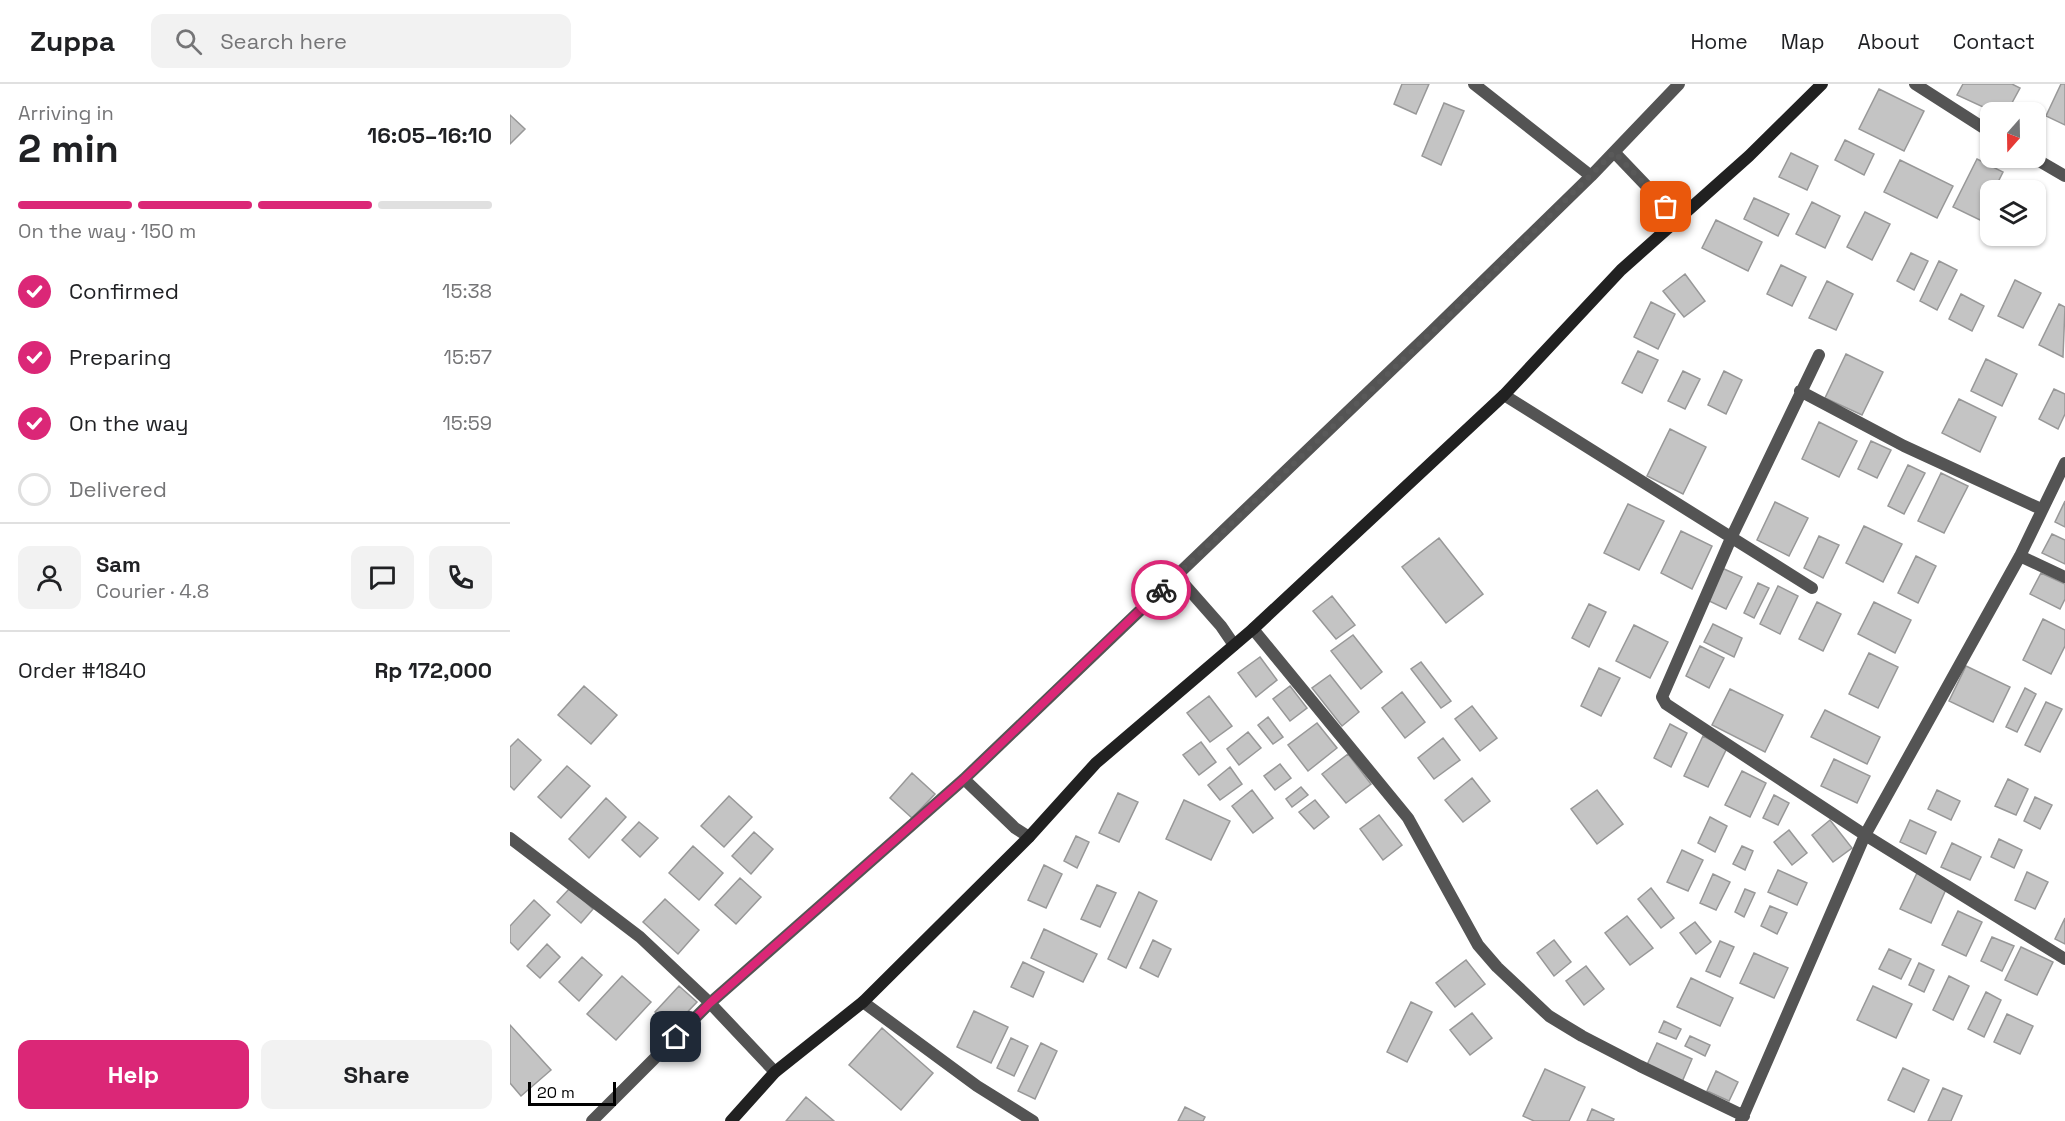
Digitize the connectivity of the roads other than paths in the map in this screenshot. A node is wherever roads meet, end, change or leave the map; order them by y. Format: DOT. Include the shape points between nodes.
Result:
graph roads {
  1 [pos="1474,84"];
  2 [pos="1679,84"];
  3 [pos="1822,84"];
  4 [pos="1915,84"];
  5 [pos="1980,126"];
  6 [pos="1617,156"];
  7 [pos="2046,165"];
  8 [pos="1591,176"];
  9 [pos="2065,176"];
  10 [pos="1679,220"];
  11 [pos="1819,356"];
  12 [pos="1800,391"];
  13 [pos="1504,395"];
  14 [pos="2065,462"];
  15 [pos="2041,509"];
  16 [pos="1732,536"];
  17 [pos="2020,556"];
  18 [pos="2065,577"];
  19 [pos="1180,579"];
  20 [pos="1812,588"];
  21 [pos="1253,629"];
  22 [pos="1234,645"];
  23 [pos="967,782"];
  24 [pos="1865,835"];
  25 [pos="1029,837"];
  26 [pos="510,838"];
  27 [pos="2065,959"];
  28 [pos="863,1002"];
  29 [pos="712,1005"];
  30 [pos="775,1072"];
  31 [pos="1743,1118"];
  32 [pos="592,1121"];
  33 [pos="731,1121"];
  34 [pos="1033,1121"];
  1 -- 8 [label="street"];
  2 -- 6 [label="street"];
  3 -- 10 [label="main road"];
  4 -- 5 [label="street"];
  6 -- 8 [label="street"];
  6 -- 10 [label="street"];
  7 -- 9 [label="street"];
  8 -- 19 [label="street"];
  10 -- 13 [label="main road" via="1621,270"];
  11 -- 12 [label="street"];
  12 -- 15 [label="street" via="1904,446"];
  12 -- 16 [label="street"];
  13 -- 16 [label="street"];
  13 -- 21 [label="main road"];
  14 -- 15 [label="street"];
  15 -- 17 [label="street"];
  16 -- 20 [label="street"];
  16 -- 24 [label="street" via="1662,697 1666,704"];
  17 -- 18 [label="street"];
  17 -- 24 [label="street"];
  19 -- 22 [label="street"];
  19 -- 23 [label="street"];
  21 -- 22 [label="main road"];
  21 -- 31 [label="street" via="1408,818 1478,945 1497,967 1550,1016 1582,1036"];
  22 -- 25 [label="main road" via="1096,763"];
  23 -- 25 [label="street"];
  23 -- 29 [label="street"];
  24 -- 27 [label="street"];
  24 -- 31 [label="street"];
  25 -- 28 [label="main road"];
  26 -- 29 [label="street" via="640,938"];
  28 -- 30 [label="main road"];
  28 -- 34 [label="street" via="977,1086"];
  29 -- 30 [label="street"];
  29 -- 32 [label="street"];
  30 -- 33 [label="main road"];
}
